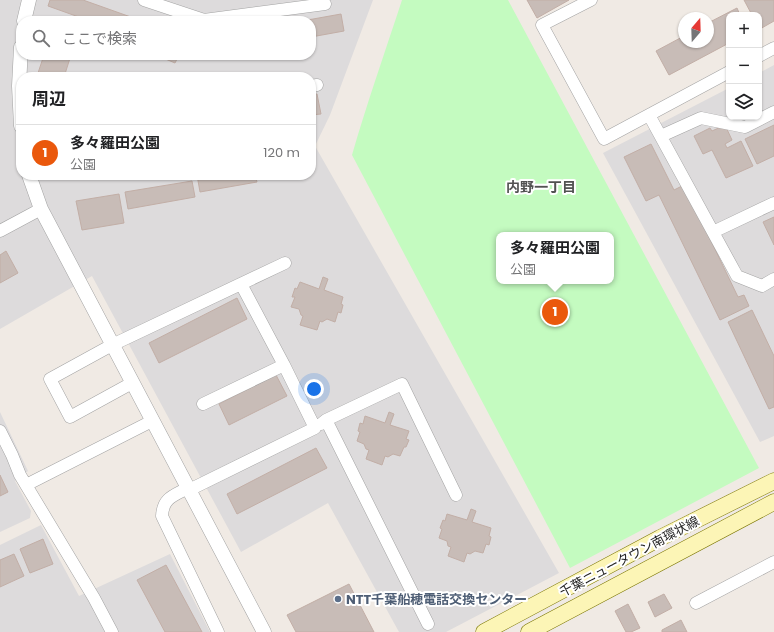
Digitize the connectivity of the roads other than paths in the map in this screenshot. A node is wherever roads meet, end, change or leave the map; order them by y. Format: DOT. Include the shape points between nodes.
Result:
graph roads {
  1 [pos="30,0"];
  2 [pos="144,0"];
  3 [pos="591,0"];
  4 [pos="325,4"];
  5 [pos="25,16"];
  6 [pos="192,16"];
  7 [pos="234,16"];
  8 [pos="774,48"];
  9 [pos="762,54"];
  10 [pos="20,60"];
  11 [pos="20,72"];
  12 [pos="726,74"];
  13 [pos="774,112"];
  14 [pos="649,115"];
  15 [pos="661,136"];
  16 [pos="31,180"];
  17 [pos="774,203"];
  18 [pos="41,209"];
  19 [pos="0,231"];
  20 [pos="713,232"];
  21 [pos="285,263"];
  22 [pos="774,279"];
  23 [pos="242,284"];
  24 [pos="112,345"];
  25 [pos="284,365"];
  26 [pos="132,383"];
  27 [pos="204,404"];
  28 [pos="326,420"];
  29 [pos="152,421"];
  30 [pos="315,428"];
  31 [pos="0,431"];
  32 [pos="774,481"];
  33 [pos="26,485"];
  34 [pos="188,489"];
  35 [pos="456,495"];
  36 [pos="774,502"];
  37 [pos="774,562"];
  38 [pos="696,603"];
  39 [pos="428,624"];
  40 [pos="112,632"];
  41 [pos="218,632"];
  42 [pos="264,632"];
  43 [pos="484,632"];
  44 [pos="529,632"];
  1 -- 5 [label="street"];
  2 -- 6 [label="street"];
  3 -- 14 [label="street" via="542,25 604,139"];
  4 -- 7 [label="street"];
  8 -- 9 [label="street"];
  10 -- 11 [label="street"];
  12 -- 14 [label="street"];
  13 -- 15 [label="street" via="745,127 701,118"];
  14 -- 15 [label="street"];
  15 -- 20 [label="street"];
  16 -- 18 [label="street"];
  17 -- 20 [label="street"];
  18 -- 19 [label="street"];
  18 -- 24 [label="street"];
  20 -- 22 [label="street" via="737,276 762,286"];
  21 -- 23 [label="street"];
  23 -- 24 [label="street"];
  23 -- 25 [label="street"];
  24 -- 26 [label="street"];
  24 -- 26 [label="street" via="50,379 70,417"];
  25 -- 27 [label="street"];
  25 -- 30 [label="street"];
  26 -- 29 [label="street"];
  28 -- 30 [label="street"];
  28 -- 35 [label="street" via="402,384"];
  28 -- 39 [label="street"];
  29 -- 33 [label="street"];
  29 -- 34 [label="street"];
  30 -- 34 [label="street"];
  31 -- 33 [label="street"];
  32 -- 43 [label="main road, 千葉ニュータウン南環状線" via="660,538"];
  33 -- 40 [label="street"];
  34 -- 41 [label="street" via="166,501 162,507 162,516"];
  34 -- 42 [label="street"];
  36 -- 44 [label="main road, 千葉ニュータウン南環状線"];
  37 -- 38 [label="street"];
}
